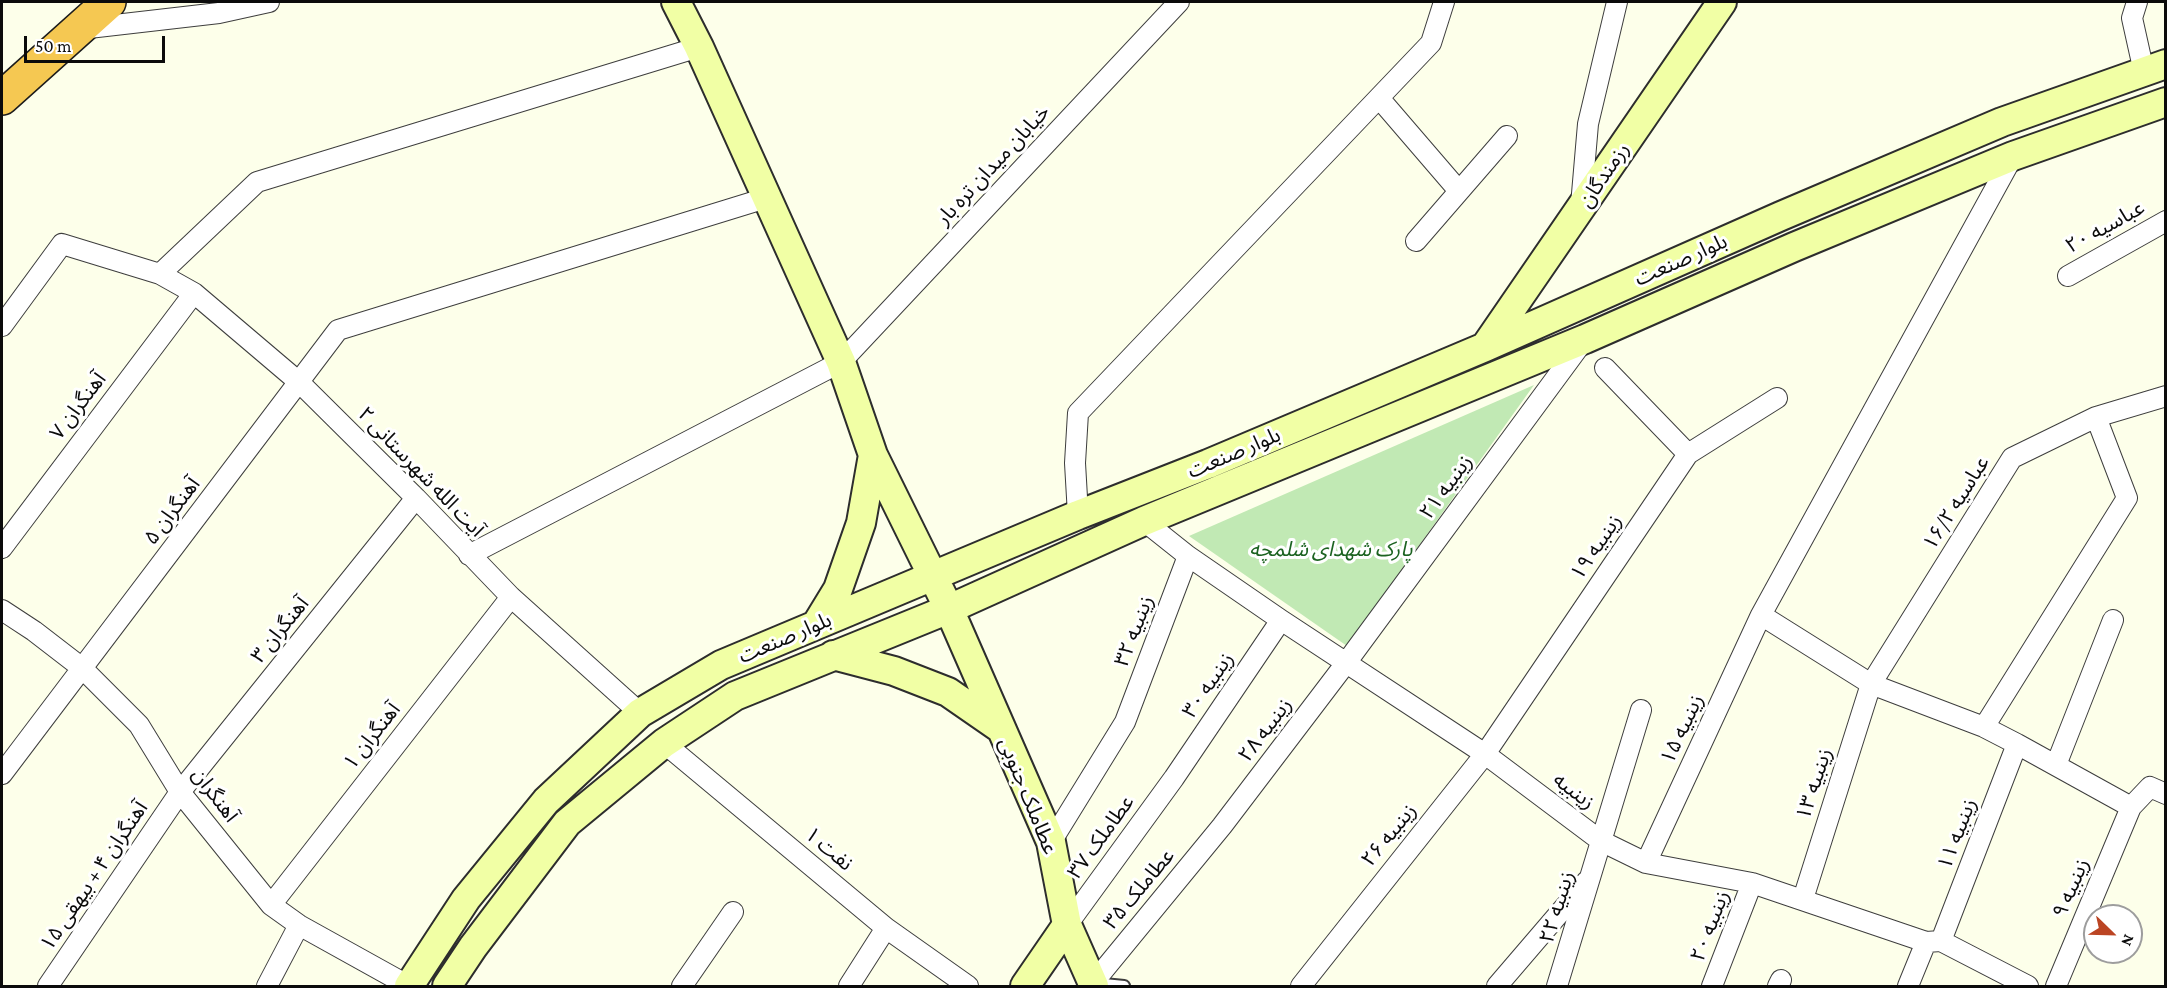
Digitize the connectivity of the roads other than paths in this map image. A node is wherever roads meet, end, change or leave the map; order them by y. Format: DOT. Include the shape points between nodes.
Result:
graph roads {
  1 [pos="109,2"];
  2 [pos="269,2"];
  3 [pos="676,2"];
  4 [pos="1179,2"];
  5 [pos="1444,2"];
  6 [pos="1617,2"];
  7 [pos="1722,2"];
  8 [pos="2132,7"];
  9 [pos="78,29"];
  10 [pos="699,47"];
  11 [pos="2155,68"];
  12 [pos="2,98"];
  13 [pos="1379,98"];
  14 [pos="2166,102"];
  15 [pos="1507,136"];
  16 [pos="2013,156"];
  17 [pos="1459,191"];
  18 [pos="766,198"];
  19 [pos="1580,209"];
  20 [pos="1781,216"];
  21 [pos="2166,221"];
  22 [pos="1416,241"];
  23 [pos="1794,247"];
  24 [pos="159,274"];
  25 [pos="2068,276"];
  26 [pos="194,292"];
  27 [pos="2,326"];
  28 [pos="1585,339"];
  29 [pos="1485,347"];
  30 [pos="841,362"];
  31 [pos="1605,368"];
  32 [pos="300,382"];
  33 [pos="2166,396"];
  34 [pos="1777,398"];
  35 [pos="2096,417"];
  36 [pos="1688,454"];
  37 [pos="873,455"];
  38 [pos="1214,477"];
  39 [pos="416,498"];
  40 [pos="1078,515"];
  41 [pos="1144,521"];
  42 [pos="2,548"];
  43 [pos="469,555"];
  44 [pos="1188,556"];
  45 [pos="933,577"];
  46 [pos="511,597"];
  47 [pos="949,609"];
  48 [pos="2,610"];
  49 [pos="1761,615"];
  50 [pos="1281,620"];
  51 [pos="2113,620"];
  52 [pos="816,625"];
  53 [pos="833,655"];
  54 [pos="1346,663"];
  55 [pos="721,665"];
  56 [pos="82,668"];
  57 [pos="1871,684"];
  58 [pos="735,696"];
  59 [pos="1641,710"];
  60 [pos="640,713"];
  61 [pos="1984,727"];
  62 [pos="1000,728"];
  63 [pos="664,742"];
  64 [pos="2017,744"];
  65 [pos="1485,754"];
  66 [pos="2056,765"];
  67 [pos="2,774"];
  68 [pos="1174,778"];
  69 [pos="180,792"];
  70 [pos="2166,794"];
  71 [pos="2130,807"];
  72 [pos="1222,826"];
  73 [pos="1051,842"];
  74 [pos="1600,842"];
  75 [pos="1646,863"];
  76 [pos="1592,876"];
  77 [pos="1752,883"];
  78 [pos="1803,899"];
  79 [pos="272,905"];
  80 [pos="734,912"];
  81 [pos="299,925"];
  82 [pos="1067,926"];
  83 [pos="886,928"];
  84 [pos="1933,942"];
  85 [pos="1093,985"];
  86 [pos="409,986"];
  87 [pos="48,987"];
  88 [pos="267,987"];
  89 [pos="447,987"];
  90 [pos="682,987"];
  91 [pos="849,987"];
  92 [pos="968,987"];
  93 [pos="1025,987"];
  94 [pos="1124,987"];
  95 [pos="1301,987"];
  96 [pos="1497,987"];
  97 [pos="1557,987"];
  98 [pos="1712,987"];
  99 [pos="1908,987"];
  100 [pos="2028,987"];
  101 [pos="2056,987"];
  1 -- 9 [label="highway"];
  2 -- 9 [label="street" via="219,13"];
  3 -- 10 [label="main road, عطاملک جنوبی"];
  4 -- 30 [label="street, خیابان میدان تره بار"];
  5 -- 13 [label="street" via="1431,43"];
  6 -- 19 [label="street" via="1588,124"];
  7 -- 19 [label="main road, رزمندگان"];
  8 -- 11 [label="street"];
  9 -- 12 [label="highway"];
  10 -- 18 [label="main road, عطاملک جنوبی"];
  10 -- 24 [label="street" via="257,182"];
  11 -- 20 [label="main road, بلوار صنعت" via="2002,122"];
  13 -- 17 [label="street"];
  13 -- 40 [label="street" via="1078,413"];
  14 -- 16 [label="main road, بلوار صنعت"];
  15 -- 17 [label="street"];
  16 -- 23 [label="main road, بلوار صنعت"];
  16 -- 49 [label="street, زینبیه ۱۵"];
  17 -- 22 [label="street"];
  18 -- 30 [label="main road, عطاملک جنوبی"];
  18 -- 32 [label="street, آهنگران ۵" via="338,330"];
  19 -- 29 [label="main road, رزمندگان"];
  20 -- 23 [label="main road"];
  20 -- 29 [label="main road, بلوار صنعت"];
  21 -- 25 [label="street, عباسیه ۲۰"];
  23 -- 28 [label="main road, بلوار صنعت"];
  24 -- 26 [label="street, آیت الله شهرستانی ۲"];
  24 -- 27 [label="street, آیت الله شهرستانی ۲" via="62,244"];
  26 -- 32 [label="street, آیت الله شهرستانی ۲"];
  26 -- 42 [label="street, آهنگران ۷"];
  28 -- 38 [label="main road, بلوار صنعت"];
  28 -- 54 [label="street, زینبیه ۲۱"];
  29 -- 38 [label="main road, بلوار صنعت"];
  30 -- 37 [label="main road, عطاملک جنوبی"];
  30 -- 43 [label="street, خیابان میدان تره بار"];
  31 -- 36 [label="street"];
  32 -- 39 [label="street, آیت الله شهرستانی ۲"];
  32 -- 56 [label="street, آهنگران ۵"];
  33 -- 35 [label="street, عباسیه ۱۶/۲"];
  34 -- 36 [label="street, زینبیه ۱۹"];
  35 -- 57 [label="street, عباسیه ۱۶/۲" via="2012,458"];
  35 -- 61 [label="street" via="2127,498"];
  36 -- 65 [label="street, زینبیه ۱۹"];
  37 -- 45 [label="main road, عطاملک جنوبی"];
  37 -- 52 [label="main road" via="861,523 838,589"];
  38 -- 40 [label="main road, بلوار صنعت"];
  38 -- 41 [label="main road, بلوار صنعت"];
  39 -- 43 [label="street, آیت الله شهرستانی ۲"];
  39 -- 69 [label="street, آهنگران ۳"];
  40 -- 45 [label="main road, بلوار صنعت"];
  41 -- 44 [label="street, زینبیه"];
  41 -- 47 [label="main road, بلوار صنعت"];
  43 -- 46 [label="street, آیت الله شهرستانی ۲"];
  44 -- 50 [label="street, زینبیه"];
  44 -- 73 [label="street, زینبیه ۳۲" via="1125,722"];
  45 -- 47 [label="main road, عطاملک جنوبی"];
  45 -- 52 [label="main road, بلوار صنعت"];
  46 -- 60 [label="street, آیت الله شهرستانی ۲"];
  46 -- 79 [label="street, آهنگران ۱"];
  47 -- 53 [label="main road, بلوار صنعت"];
  47 -- 62 [label="main road, عطاملک جنوبی"];
  48 -- 56 [label="street, آهنگران"];
  49 -- 57 [label="street"];
  49 -- 75 [label="street, زینبیه ۱۵"];
  50 -- 54 [label="street, زینبیه"];
  50 -- 68 [label="street, زینبیه ۳۰"];
  51 -- 66 [label="street"];
  52 -- 55 [label="main road, بلوار صنعت"];
  53 -- 58 [label="main road, بلوار صنعت"];
  53 -- 62 [label="main road" via="894,671 948,692"];
  54 -- 65 [label="street, زینبیه"];
  54 -- 72 [label="street, زینبیه ۲۸"];
  55 -- 58 [label="main road"];
  55 -- 60 [label="main road, بلوار صنعت"];
  56 -- 67 [label="street, آهنگران ۵"];
  56 -- 69 [label="street, آهنگران" via="140,724"];
  57 -- 61 [label="street"];
  57 -- 78 [label="street, زینبیه ۱۳"];
  58 -- 63 [label="main road, بلوار صنعت"];
  59 -- 74 [label="street, زینبیه ۲۲"];
  60 -- 86 [label="main road, بلوار صنعت" via="546,801 466,899"];
  61 -- 64 [label="street"];
  62 -- 73 [label="main road, عطاملک جنوبی"];
  63 -- 83 [label="street, نفت ۱"];
  63 -- 89 [label="main road, بلوار صنعت" via="567,824"];
  64 -- 66 [label="street"];
  64 -- 84 [label="street, زینبیه ۱۱"];
  65 -- 74 [label="street, زینبیه"];
  65 -- 95 [label="street, زینبیه ۲۶"];
  66 -- 71 [label="street"];
  68 -- 82 [label="street, عطاملک ۳۷"];
  69 -- 79 [label="street, آهنگران"];
  69 -- 87 [label="street, آهنگران ۴ + بیهقی ۱۵"];
  70 -- 71 [label="street" via="2150,787"];
  71 -- 101 [label="street, زینبیه ۹"];
  72 -- 85 [label="street, عطاملک ۳۵"];
  73 -- 82 [label="main road, عطاملک جنوبی"];
  74 -- 75 [label="street, زینبیه"];
  74 -- 76 [label="street, زینبیه ۲۲"];
  75 -- 77 [label="street, زینبیه"];
  76 -- 96 [label="street"];
  76 -- 97 [label="street, زینبیه ۲۲"];
  77 -- 78 [label="street, زینبیه"];
  77 -- 98 [label="street, زینبیه ۲۰"];
  78 -- 84 [label="street, زینبیه"];
  79 -- 81 [label="street, آهنگران"];
  80 -- 90 [label="street"];
  81 -- 86 [label="street, آهنگران"];
  81 -- 88 [label="street"];
  82 -- 85 [label="main road, عطاملک جنوبی"];
  82 -- 93 [label="main road"];
  83 -- 91 [label="street"];
  83 -- 92 [label="street, نفت ۱"];
  84 -- 99 [label="street, زینبیه ۱۱"];
  84 -- 100 [label="street, زینبیه"];
  85 -- 94 [label="lane"];
}
